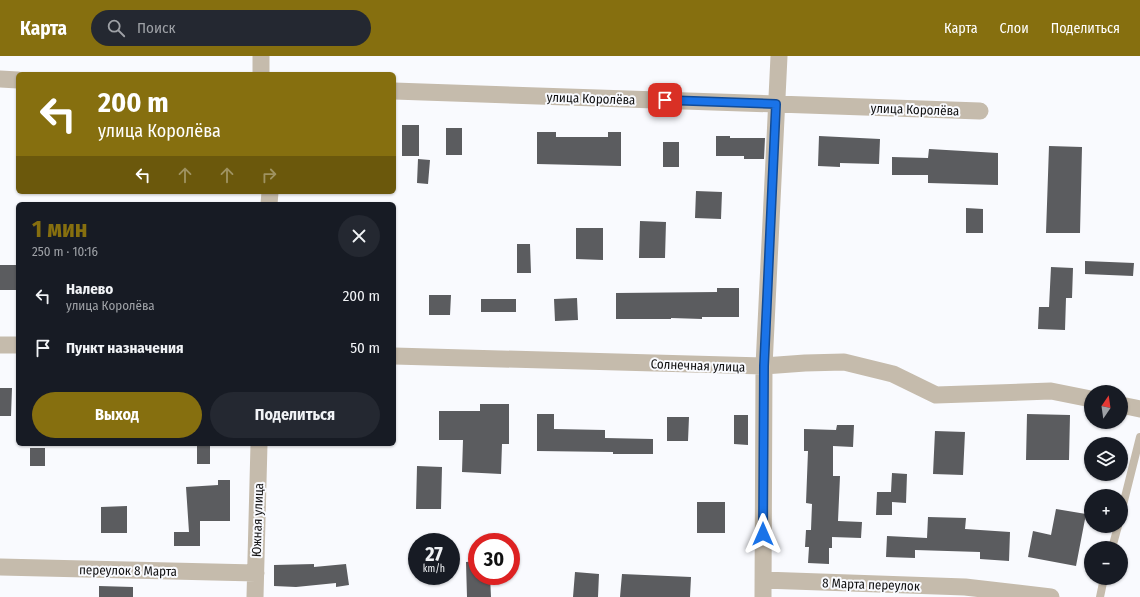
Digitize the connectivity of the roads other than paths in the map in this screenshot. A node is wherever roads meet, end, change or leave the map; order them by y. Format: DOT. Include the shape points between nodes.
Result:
graph roads {
  1 [pos="261,56"];
  2 [pos="779,56"];
  3 [pos="261,72"];
  4 [pos="0,80"];
  5 [pos="16,80"];
  6 [pos="396,91"];
  7 [pos="776,104"];
  8 [pos="980,111"];
  9 [pos="0,345"];
  10 [pos="16,345"];
  11 [pos="396,356"];
  12 [pos="764,366"];
  13 [pos="1084,398"];
  14 [pos="1128,406"];
  15 [pos="1140,409"];
  16 [pos="1140,437"];
  17 [pos="259,446"];
  18 [pos="1127,489"];
  19 [pos="0,567"];
  20 [pos="256,573"];
  21 [pos="763,580"];
  22 [pos="1103,585"];
  23 [pos="255,597"];
  24 [pos="762,597"];
  25 [pos="1051,597"];
  26 [pos="1100,597"];
  1 -- 3 [label="street"];
  2 -- 7 [label="street"];
  4 -- 5 [label="street"];
  6 -- 7 [label="street, улица Королёва"];
  7 -- 8 [label="street, улица Королёва"];
  7 -- 12 [label="street"];
  9 -- 10 [label="street"];
  11 -- 12 [label="street, Солнечная улица"];
  12 -- 13 [label="street, Солнечная улица" via="844,362 893,374 936,395 1051,391"];
  12 -- 21 [label="street"];
  14 -- 15 [label="street"];
  16 -- 18 [label="lane"];
  17 -- 20 [label="street, Южная улица"];
  19 -- 20 [label="street, переулок 8 Марта"];
  20 -- 23 [label="street, Южная улица"];
  21 -- 24 [label="street"];
  21 -- 25 [label="street, 8 Марта переулок" via="965,587"];
  22 -- 26 [label="lane"];
}
